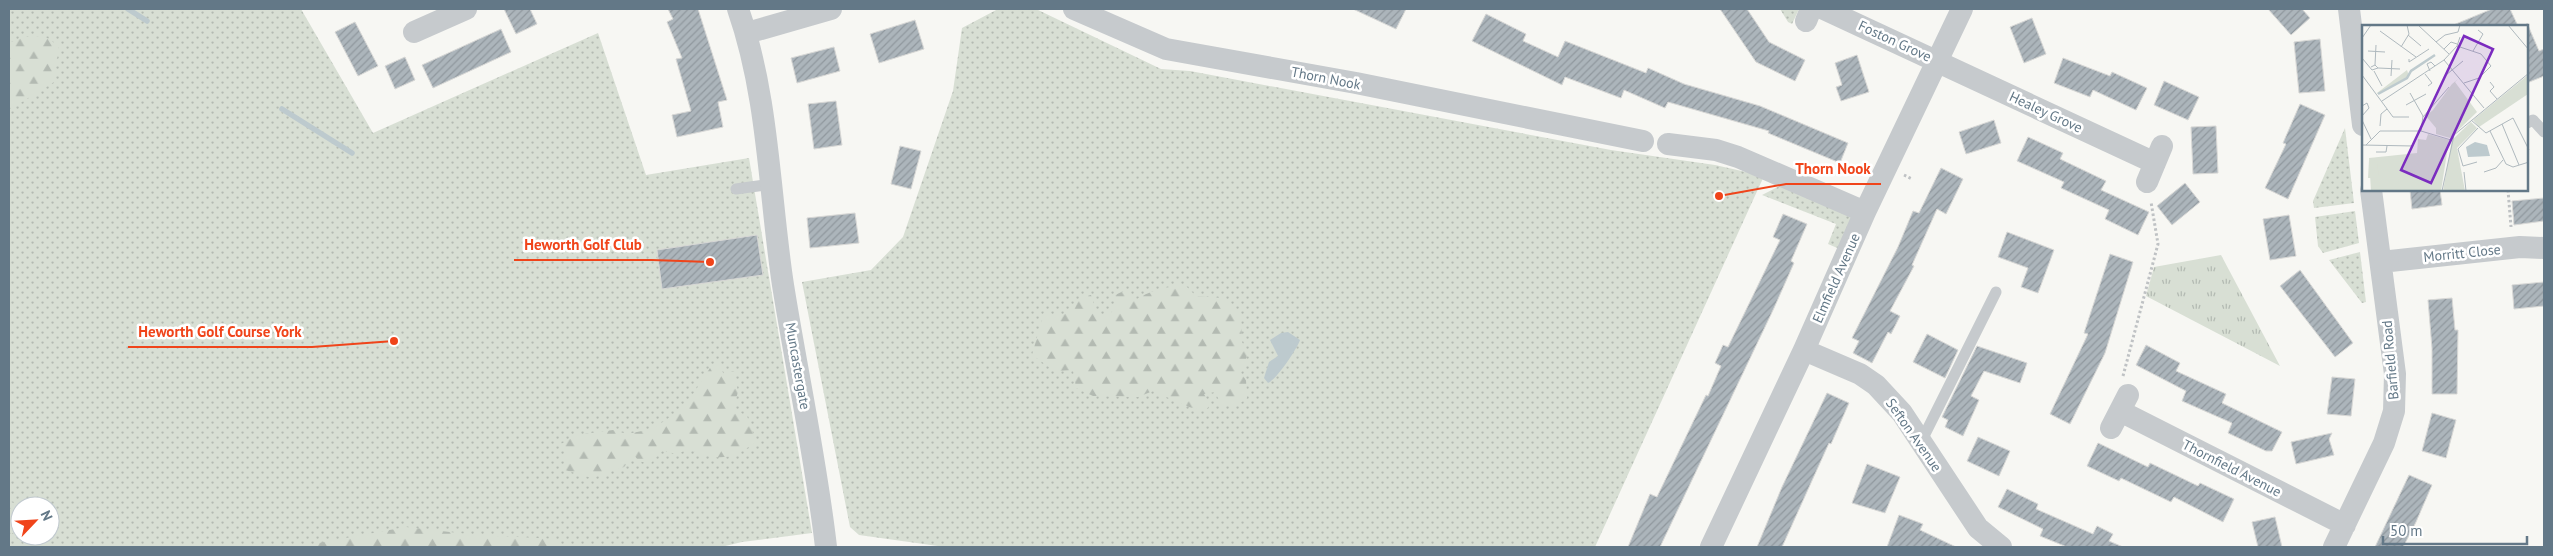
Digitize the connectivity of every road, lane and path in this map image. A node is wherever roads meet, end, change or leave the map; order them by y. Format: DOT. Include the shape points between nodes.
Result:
graph roads {
  1 [pos="738,9"];
  2 [pos="831,9"];
  3 [pos="1074,9"];
  4 [pos="1962,9"];
  5 [pos="2349,9"];
  6 [pos="453,11"];
  7 [pos="1813,13"];
  8 [pos="414,32"];
  9 [pos="746,33"];
  10 [pos="1938,61"];
  11 [pos="2362,116"];
  12 [pos="2528,122"];
  13 [pos="2544,132"];
  14 [pos="1642,141"];
  15 [pos="1668,144"];
  16 [pos="2154,164"];
  17 [pos="772,184"];
  18 [pos="736,189"];
  19 [pos="2371,191"];
  20 [pos="2508,191"];
  21 [pos="1865,212"];
  22 [pos="2514,248"];
  23 [pos="2544,248"];
  24 [pos="2380,262"];
  25 [pos="1996,292"];
  26 [pos="1804,350"];
  27 [pos="2120,411"];
  28 [pos="1921,442"];
  29 [pos="2345,525"];
  30 [pos="826,547"];
  31 [pos="1711,547"];
  32 [pos="2001,547"];
  33 [pos="2334,547"];
  1 -- 9 [label="street, Muncastergate"];
  2 -- 9 [label="street"];
  3 -- 14 [label="street, Thorn Nook" via="1166,49 1356,83"];
  4 -- 10 [label="street, Elmfield Avenue"];
  5 -- 11 [label="street"];
  6 -- 8 [label="street"];
  7 -- 10 [label="street, Foston Grove"];
  9 -- 17 [label="street, Muncastergate" via="761,100"];
  10 -- 16 [label="street, Healey Grove"];
  10 -- 21 [label="street, Elmfield Avenue"];
  12 -- 13 [label="lane" via="2533,120"];
  15 -- 21 [label="street" via="1716,150 1775,179"];
  16 -- 27 [label="path" via="2158,244 2122,381"];
  17 -- 18 [label="lane"];
  17 -- 30 [label="street, Muncastergate" via="783,284 816,466"];
  19 -- 24 [label="street, Barfield Road"];
  20 -- 22 [label="path"];
  21 -- 26 [label="street, Elmfield Avenue"];
  22 -- 23 [label="street, Morritt Close"];
  22 -- 24 [label="street, Morritt Close"];
  24 -- 29 [label="street, Barfield Road" via="2395,374 2394,411 2384,443"];
  25 -- 28 [label="lane"];
  26 -- 28 [label="street, Sefton Avenue" via="1876,384 1902,413"];
  26 -- 31 [label="street, Elmfield Avenue"];
  27 -- 29 [label="street, Thornfield Avenue"];
  28 -- 32 [label="street, Sefton Avenue" via="1978,528"];
  29 -- 33 [label="street, Barfield Road"];
}
